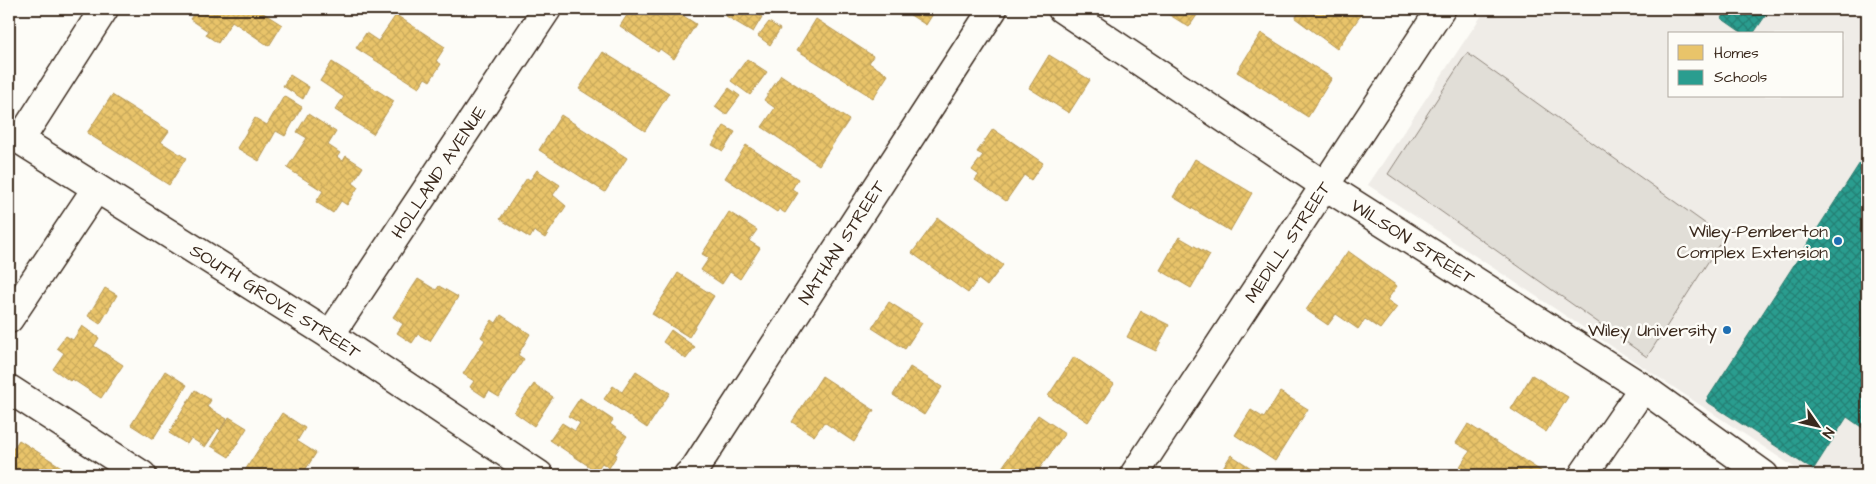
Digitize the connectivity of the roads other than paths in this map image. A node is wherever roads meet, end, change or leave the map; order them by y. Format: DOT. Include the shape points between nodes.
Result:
graph roads {
  1 [pos="104,9"];
  2 [pos="547,9"];
  3 [pos="993,9"];
  4 [pos="1062,9"];
  5 [pos="1441,9"];
  6 [pos="14,136"];
  7 [pos="1324,186"];
  8 [pos="96,189"];
  9 [pos="9,319"];
  10 [pos="330,335"];
  11 [pos="1643,388"];
  12 [pos="9,389"];
  13 [pos="142,475"];
  14 [pos="540,475"];
  15 [pos="688,475"];
  16 [pos="1134,475"];
  17 [pos="1583,475"];
  18 [pos="1764,475"];
  1 -- 6 [label="street"];
  2 -- 10 [label="street, HOLLAND AVENUE"];
  3 -- 15 [label="street, NATHAN STREET"];
  4 -- 7 [label="street, WILSON STREET"];
  5 -- 7 [label="street, MEDILL STREET"];
  6 -- 8 [label="street, SOUTH GROVE STREET"];
  7 -- 11 [label="street, WILSON STREET"];
  7 -- 16 [label="street, MEDILL STREET"];
  8 -- 9 [label="street"];
  8 -- 10 [label="street, SOUTH GROVE STREET"];
  10 -- 14 [label="street, SOUTH GROVE STREET"];
  11 -- 17 [label="street"];
  11 -- 18 [label="street, WILSON STREET"];
  12 -- 13 [label="street"];
}
